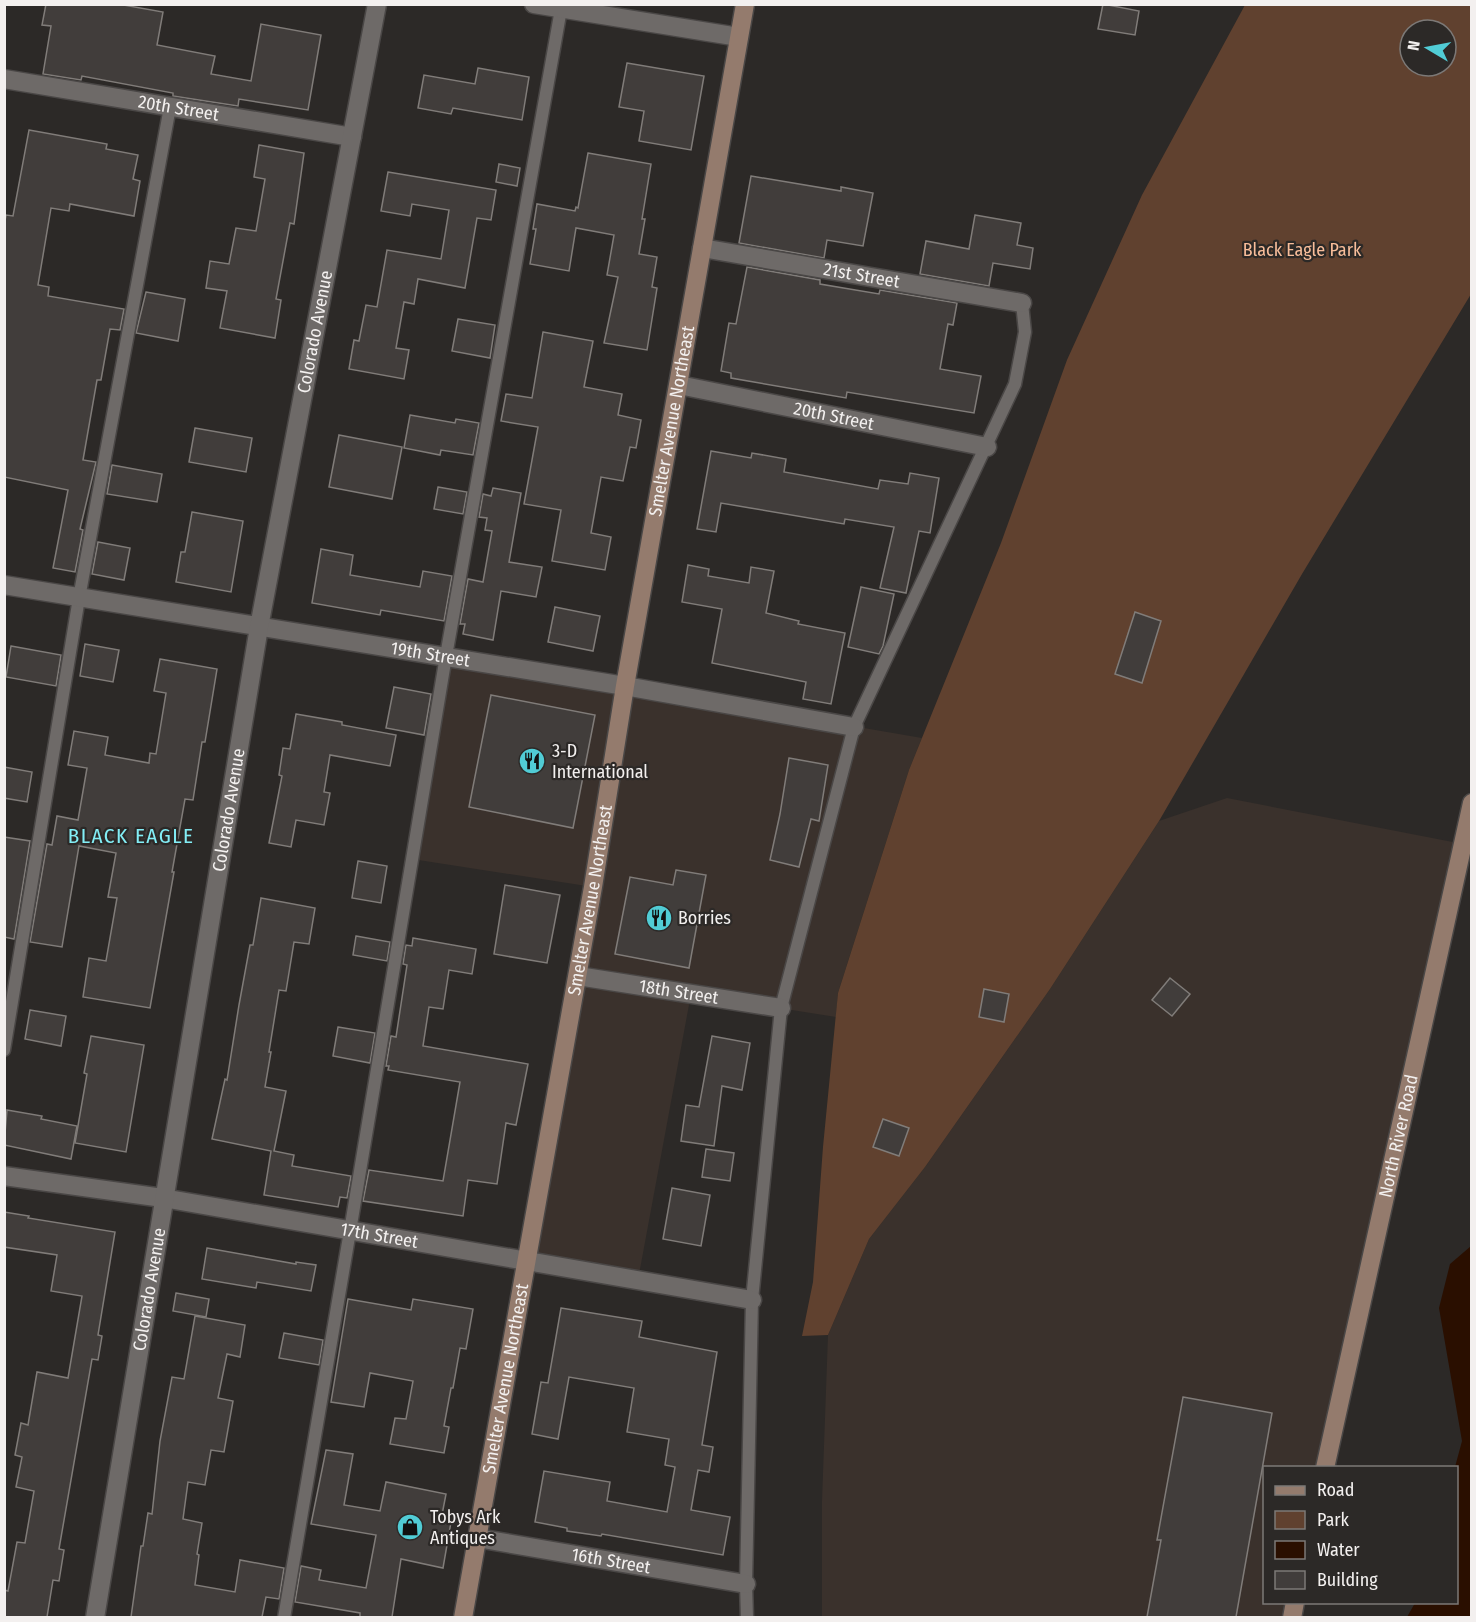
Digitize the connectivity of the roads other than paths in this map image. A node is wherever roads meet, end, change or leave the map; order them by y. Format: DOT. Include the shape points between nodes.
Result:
graph roads {
  1 [pos="377,4"];
  2 [pos="534,4"];
  3 [pos="745,4"];
  4 [pos="561,9"];
  5 [pos="739,37"];
  6 [pos="4,79"];
  7 [pos="170,107"];
  8 [pos="352,137"];
  9 [pos="702,248"];
  10 [pos="1022,303"];
  11 [pos="678,385"];
  12 [pos="987,447"];
  13 [pos="4,585"];
  14 [pos="79,598"];
  15 [pos="259,627"];
  16 [pos="446,656"];
  17 [pos="625,686"];
  18 [pos="854,727"];
  19 [pos="1472,804"];
  20 [pos="578,976"];
  21 [pos="781,1008"];
  22 [pos="4,1050"];
  23 [pos="4,1176"];
  24 [pos="163,1198"];
  25 [pos="350,1231"];
  26 [pos="526,1260"];
  27 [pos="752,1300"];
  28 [pos="1325,1466"];
  29 [pos="477,1538"];
  30 [pos="746,1584"];
  31 [pos="94,1617"];
  32 [pos="284,1617"];
  33 [pos="463,1617"];
  34 [pos="747,1617"];
  1 -- 8 [label="street, Colorado Avenue"];
  2 -- 4 [label="street"];
  3 -- 5 [label="street, Smelter Avenue Northeast"];
  4 -- 5 [label="street"];
  4 -- 16 [label="lane"];
  5 -- 9 [label="street, Smelter Avenue Northeast"];
  6 -- 7 [label="street, 20th Street"];
  7 -- 8 [label="street, 20th Street"];
  7 -- 14 [label="lane"];
  8 -- 15 [label="street, Colorado Avenue"];
  9 -- 10 [label="street, 21st Street"];
  9 -- 11 [label="street, Smelter Avenue Northeast"];
  10 -- 12 [label="lane" via="1025,332 1015,384"];
  11 -- 12 [label="street, 20th Street"];
  11 -- 17 [label="street, Smelter Avenue Northeast"];
  12 -- 18 [label="lane"];
  13 -- 14 [label="street, 19th Street"];
  14 -- 15 [label="street, 19th Street"];
  14 -- 22 [label="lane"];
  15 -- 16 [label="street, 19th Street"];
  15 -- 24 [label="street, Colorado Avenue"];
  16 -- 17 [label="street, 19th Street"];
  16 -- 25 [label="lane"];
  17 -- 18 [label="street, 19th Street"];
  17 -- 20 [label="street, Smelter Avenue Northeast"];
  18 -- 21 [label="lane"];
  19 -- 28 [label="street, North River Road"];
  20 -- 21 [label="street, 18th Street"];
  20 -- 26 [label="street, Smelter Avenue Northeast"];
  21 -- 27 [label="lane"];
  23 -- 24 [label="street, 17th Street"];
  24 -- 25 [label="street, 17th Street"];
  24 -- 31 [label="street, Colorado Avenue"];
  25 -- 26 [label="street, 17th Street"];
  25 -- 32 [label="lane"];
  26 -- 27 [label="street, 17th Street"];
  26 -- 29 [label="street, Smelter Avenue Northeast"];
  27 -- 30 [label="lane"];
  29 -- 30 [label="street, 16th Street"];
  29 -- 33 [label="street, Smelter Avenue Northeast"];
  30 -- 34 [label="lane"];
}
